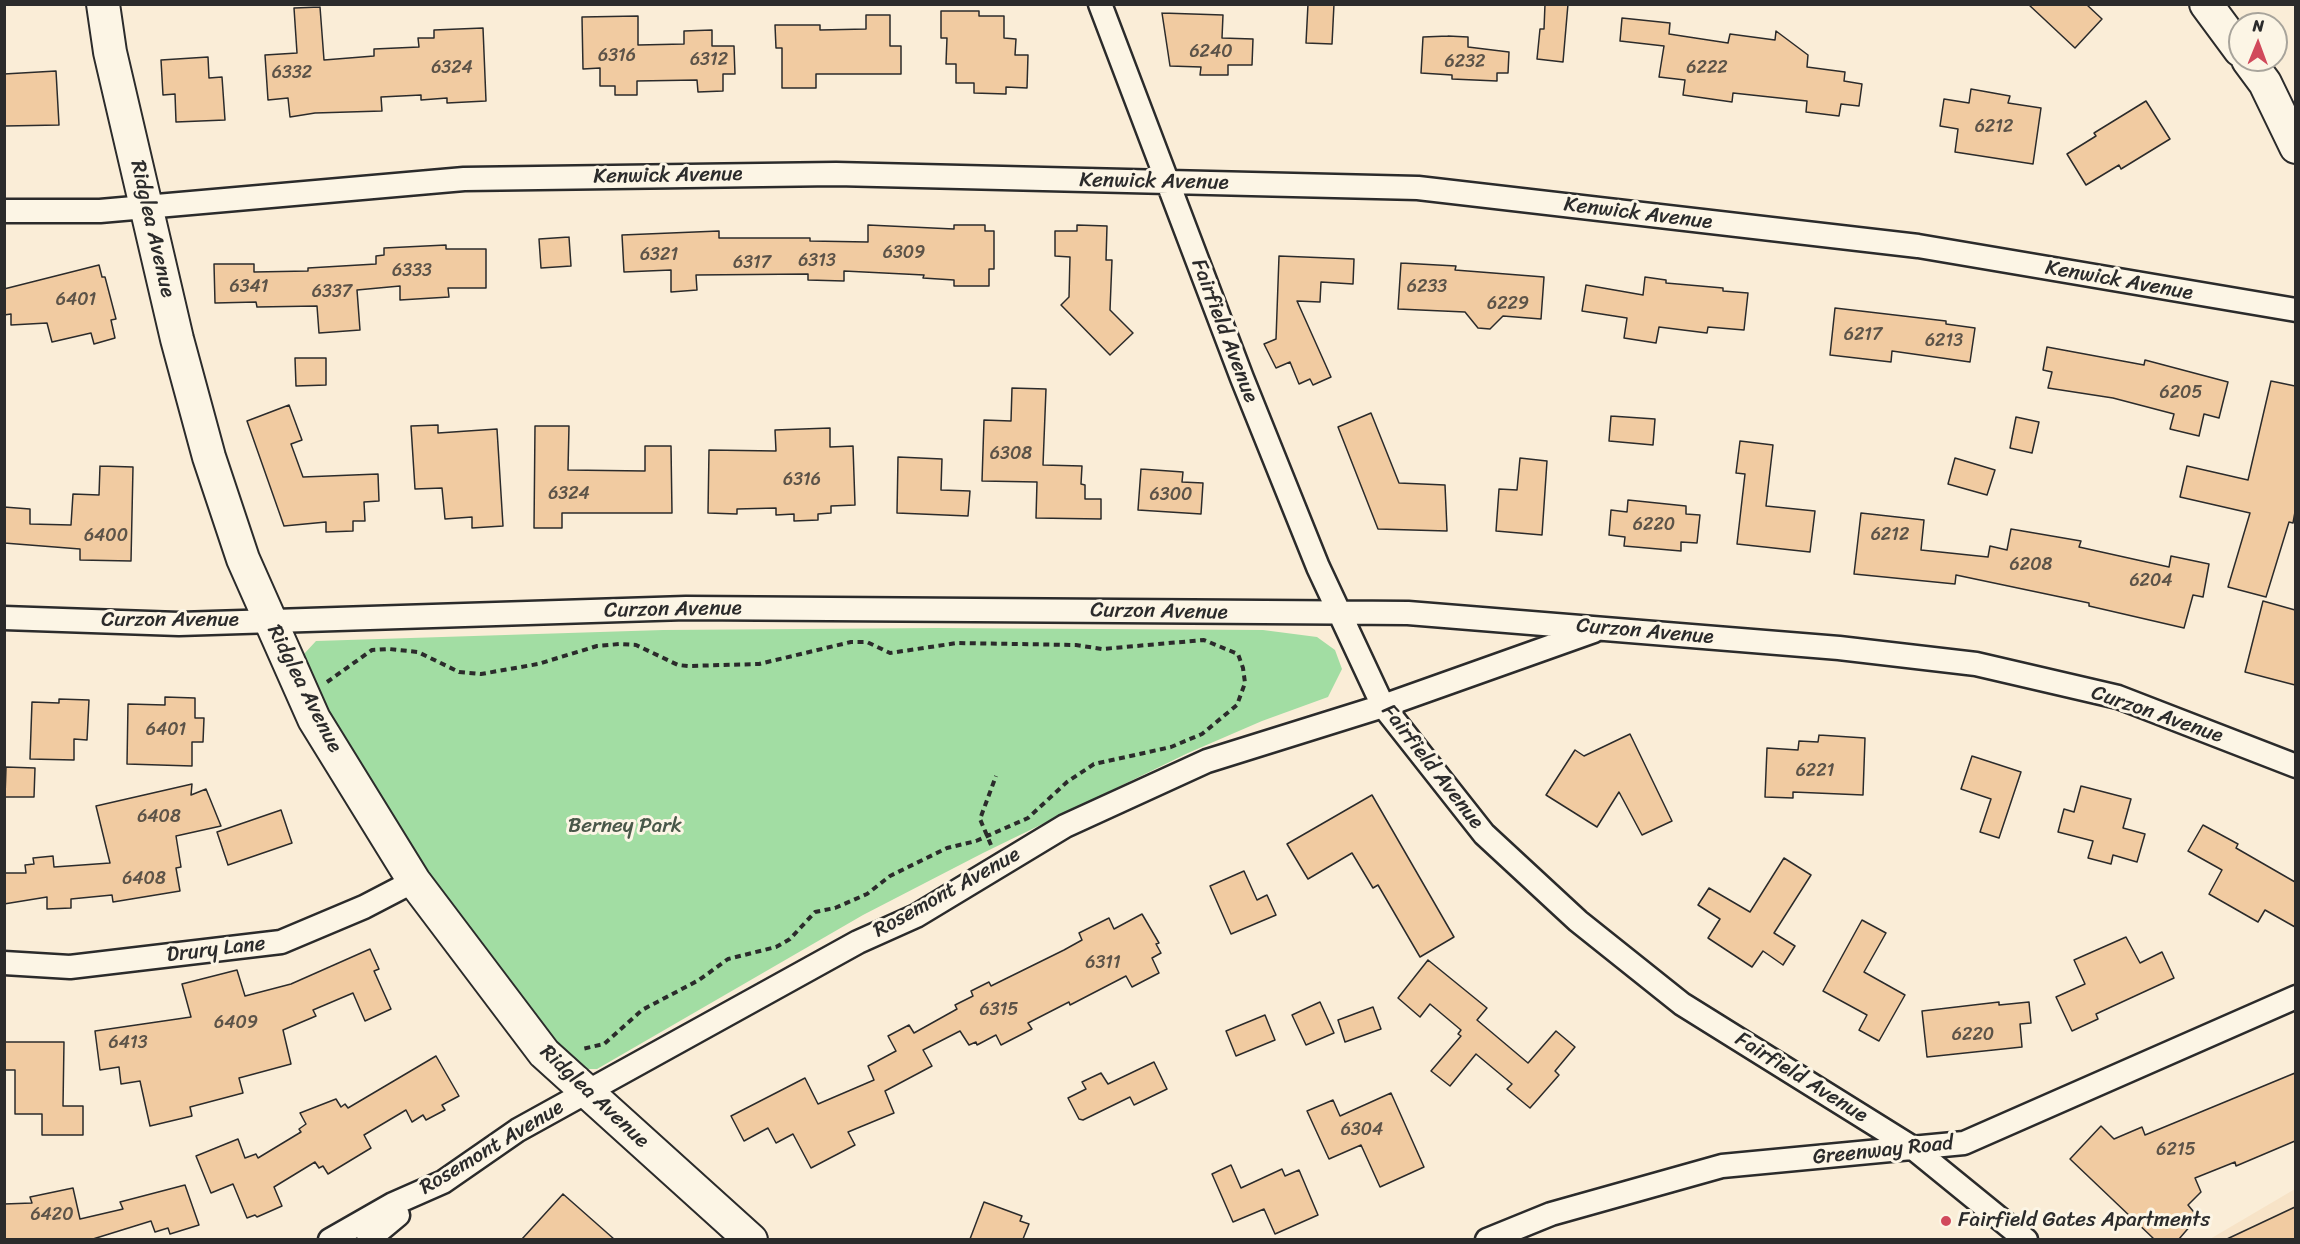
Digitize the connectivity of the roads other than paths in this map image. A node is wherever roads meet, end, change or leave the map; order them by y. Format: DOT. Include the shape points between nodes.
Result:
graph roads {
  1 [pos="103,4"];
  2 [pos="1100,4"];
  3 [pos="2206,4"];
  4 [pos="2228,34"];
  5 [pos="2257,72"];
  6 [pos="2295,147"];
  7 [pos="1167,182"];
  8 [pos="147,207"];
  9 [pos="4,211"];
  10 [pos="2295,310"];
  11 [pos="1340,614"];
  12 [pos="4,618"];
  13 [pos="269,621"];
  14 [pos="1602,629"];
  15 [pos="1383,706"];
  16 [pos="2295,766"];
  17 [pos="414,880"];
  18 [pos="4,963"];
  19 [pos="2295,997"];
  20 [pos="586,1092"];
  21 [pos="1913,1148"];
  22 [pos="443,1182"];
  23 [pos="330,1239"];
  24 [pos="368,1239"];
  25 [pos="751,1239"];
  26 [pos="1487,1239"];
  27 [pos="2026,1239"];
  1 -- 8 [label="street, Ridglea Avenue" via="110,52"];
  2 -- 7 [label="street, Fairfield Avenue"];
  3 -- 4 [label="street"];
  5 -- 6 [label="street"];
  7 -- 8 [label="street, Kenwick Avenue" via="836,174 464,178"];
  7 -- 10 [label="street, Kenwick Avenue" via="1418,188 1918,246"];
  7 -- 11 [label="street, Fairfield Avenue" via="1242,378"];
  8 -- 9 [label="street, Kenwick Avenue"];
  8 -- 13 [label="street, Ridglea Avenue" via="209,457 243,559"];
  11 -- 13 [label="street, Curzon Avenue" via="686,608"];
  11 -- 14 [label="street, Curzon Avenue" via="1408,614"];
  11 -- 15 [label="street, Fairfield Avenue"];
  12 -- 13 [label="street, Curzon Avenue" via="179,624"];
  13 -- 17 [label="street, Ridglea Avenue" via="314,718"];
  14 -- 15 [label="street, Rosemont Avenue"];
  14 -- 16 [label="street, Curzon Avenue" via="1839,648 1976,664 2118,697"];
  15 -- 20 [label="street, Rosemont Avenue" via="1207,761 1065,826 916,915 858,942"];
  15 -- 21 [label="street, Fairfield Avenue" via="1484,834 1578,921 1682,1004"];
  17 -- 18 [label="street, Drury Lane" via="364,907 281,942 70,967"];
  17 -- 20 [label="street, Ridglea Avenue" via="544,1053"];
  19 -- 21 [label="street, Greenway Road" via="1964,1143"];
  20 -- 22 [label="street, Rosemont Avenue" via="518,1130"];
  20 -- 25 [label="street, Ridglea Avenue"];
  21 -- 26 [label="street, Greenway Road" via="1722,1166 1551,1214"];
  21 -- 27 [label="street, Fairfield Avenue"];
  22 -- 23 [label="street, Rosemont Avenue"];
  22 -- 24 [label="street"];
}
